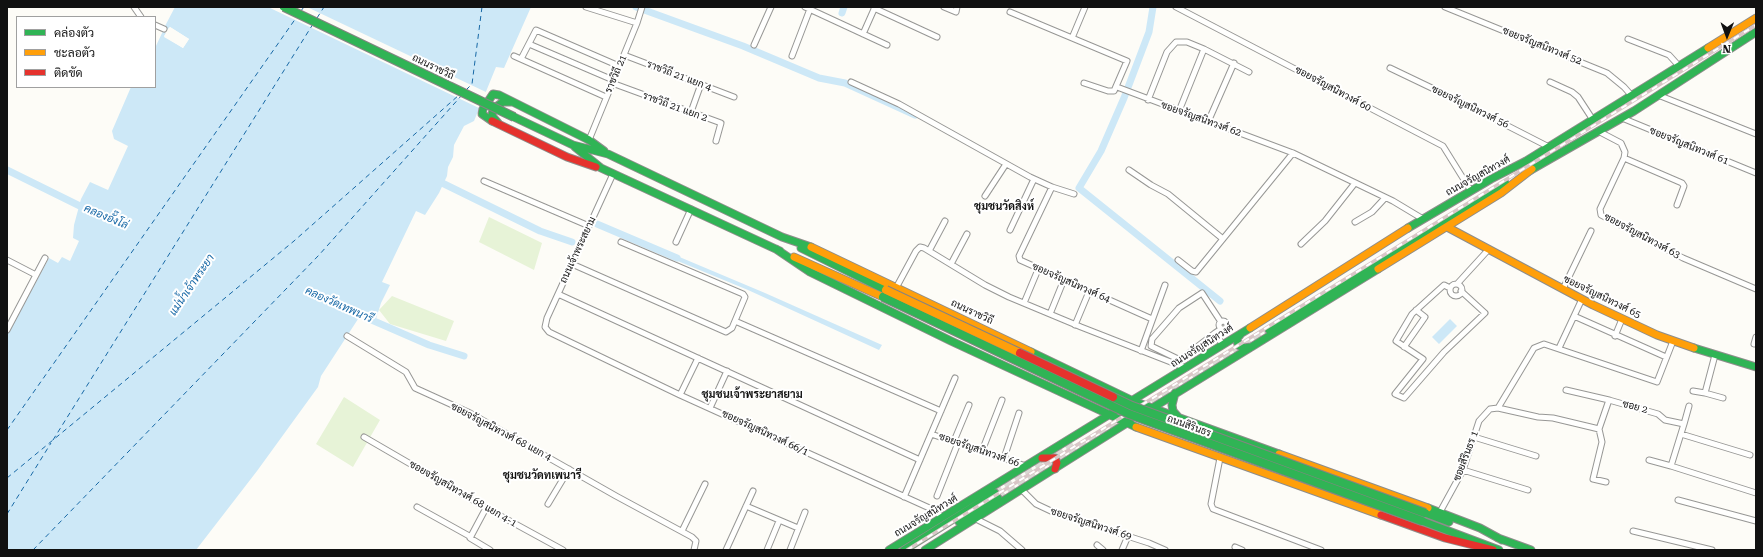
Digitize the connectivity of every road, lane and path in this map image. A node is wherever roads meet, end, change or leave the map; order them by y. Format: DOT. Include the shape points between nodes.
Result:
graph roads {
  1 [pos="134,7"];
  2 [pos="284,7"];
  3 [pos="586,7"];
  4 [pos="770,7"];
  5 [pos="944,7"];
  6 [pos="957,7"];
  7 [pos="1085,7"];
  8 [pos="1176,7"];
  9 [pos="1445,7"];
  10 [pos="810,8"];
  11 [pos="874,8"];
  12 [pos="641,9"];
  13 [pos="1010,12"];
  14 [pos="140,16"];
  15 [pos="1756,18"];
  16 [pos="637,23"];
  17 [pos="156,25"];
  18 [pos="164,29"];
  19 [pos="1756,32"];
  20 [pos="863,34"];
  21 [pos="937,37"];
  22 [pos="1072,38"];
  23 [pos="1628,39"];
  24 [pos="529,44"];
  25 [pos="754,45"];
  26 [pos="887,45"];
  27 [pos="1204,49"];
  28 [pos="624,55"];
  29 [pos="514,56"];
  30 [pos="792,56"];
  31 [pos="522,59"];
  32 [pos="1234,63"];
  33 [pos="620,66"];
  34 [pos="1679,66"];
  35 [pos="1390,68"];
  36 [pos="1249,72"];
  37 [pos="613,82"];
  38 [pos="851,82"];
  39 [pos="1550,82"];
  40 [pos="1084,83"];
  41 [pos="701,84"];
  42 [pos="1119,88"];
  43 [pos="1658,95"];
  44 [pos="1632,96"];
  45 [pos="606,97"];
  46 [pos="734,97"];
  47 [pos="1148,100"];
  48 [pos="514,103"];
  49 [pos="1179,111"];
  50 [pos="691,112"];
  51 [pos="1622,118"];
  52 [pos="1593,120"];
  53 [pos="1208,122"];
  54 [pos="500,124"];
  55 [pos="1598,131"];
  56 [pos="1756,134"];
  57 [pos="588,140"];
  58 [pos="716,141"];
  59 [pos="573,145"];
  60 [pos="1549,147"];
  61 [pos="1293,153"];
  62 [pos="608,154"];
  63 [pos="1624,158"];
  64 [pos="1526,161"];
  65 [pos="1006,164"];
  66 [pos="601,168"];
  67 [pos="1532,169"];
  68 [pos="1129,170"];
  69 [pos="1756,173"];
  70 [pos="613,174"];
  71 [pos="1034,179"];
  72 [pos="484,181"];
  73 [pos="1355,183"];
  74 [pos="1052,188"];
  75 [pos="1470,191"];
  76 [pos="1074,194"];
  77 [pos="985,196"];
  78 [pos="1385,198"];
  79 [pos="1677,205"];
  80 [pos="691,209"];
  81 [pos="1423,219"];
  82 [pos="945,221"];
  83 [pos="1355,222"];
  84 [pos="589,226"];
  85 [pos="1447,227"];
  86 [pos="1010,230"];
  87 [pos="1591,231"];
  88 [pos="968,234"];
  89 [pos="782,236"];
  90 [pos="1223,239"];
  91 [pos="621,242"];
  92 [pos="676,242"];
  93 [pos="1301,244"];
  94 [pos="776,249"];
  95 [pos="1488,249"];
  96 [pos="929,251"];
  97 [pos="45,258"];
  98 [pos="7,260"];
  99 [pos="1178,260"];
  100 [pos="572,264"];
  101 [pos="951,264"];
  102 [pos="1037,272"];
  103 [pos="36,275"];
  104 [pos="1063,282"];
  105 [pos="1457,284"];
  106 [pos="1165,285"];
  107 [pos="896,288"];
  108 [pos="1450,288"];
  109 [pos="1563,289"];
  110 [pos="1756,289"];
  111 [pos="1461,291"];
  112 [pos="884,293"];
  113 [pos="558,294"];
  114 [pos="1088,294"];
  115 [pos="1582,299"];
  116 [pos="1024,303"];
  117 [pos="1416,310"];
  118 [pos="1050,314"];
  119 [pos="1574,316"];
  120 [pos="1622,318"];
  121 [pos="1152,319"];
  122 [pos="735,321"];
  123 [pos="1075,325"];
  124 [pos="545,327"];
  125 [pos="7,330"];
  126 [pos="1215,333"];
  127 [pos="1241,333"];
  128 [pos="347,336"];
  129 [pos="1615,336"];
  130 [pos="1756,337"];
  131 [pos="1673,341"];
  132 [pos="1756,344"];
  133 [pos="1223,345"];
  134 [pos="1254,346"];
  135 [pos="1404,347"];
  136 [pos="1559,348"];
  137 [pos="1141,351"];
  138 [pos="1715,355"];
  139 [pos="1666,357"];
  140 [pos="698,358"];
  141 [pos="1756,366"];
  142 [pos="1186,368"];
  143 [pos="727,371"];
  144 [pos="955,378"];
  145 [pos="1566,390"];
  146 [pos="1693,390"];
  147 [pos="1175,393"];
  148 [pos="1704,393"];
  149 [pos="680,395"];
  150 [pos="1723,398"];
  151 [pos="1002,400"];
  152 [pos="1609,400"];
  153 [pos="1133,401"];
  154 [pos="969,405"];
  155 [pos="1689,406"];
  156 [pos="710,408"];
  157 [pos="1152,408"];
  158 [pos="1498,408"];
  159 [pos="941,412"];
  160 [pos="1019,413"];
  161 [pos="1109,416"];
  162 [pos="1186,420"];
  163 [pos="1127,423"];
  164 [pos="1684,424"];
  165 [pos="1599,430"];
  166 [pos="931,434"];
  167 [pos="1681,434"];
  168 [pos="364,437"];
  169 [pos="1474,437"];
  170 [pos="956,442"];
  171 [pos="1249,443"];
  172 [pos="982,450"];
  173 [pos="1750,455"];
  174 [pos="1536,456"];
  175 [pos="1004,458"];
  176 [pos="1040,458"];
  177 [pos="1220,458"];
  178 [pos="920,460"];
  179 [pos="1649,460"];
  180 [pos="1238,464"];
  181 [pos="1026,466"];
  182 [pos="1671,466"];
  183 [pos="569,469"];
  184 [pos="1055,469"];
  185 [pos="1462,470"];
  186 [pos="1606,482"];
  187 [pos="705,484"];
  188 [pos="1022,490"];
  189 [pos="1528,490"];
  190 [pos="754,491"];
  191 [pos="1756,493"];
  192 [pos="937,496"];
  193 [pos="904,497"];
  194 [pos="1678,500"];
  195 [pos="548,504"];
  196 [pos="746,506"];
  197 [pos="417,507"];
  198 [pos="486,508"];
  199 [pos="805,512"];
  200 [pos="1440,512"];
  201 [pos="1424,517"];
  202 [pos="942,518"];
  203 [pos="976,519"];
  204 [pos="779,521"];
  205 [pos="1756,521"];
  206 [pos="798,528"];
  207 [pos="1633,531"];
  208 [pos="682,532"];
  209 [pos="1128,536"];
  210 [pos="471,537"];
  211 [pos="1502,540"];
  212 [pos="1097,545"];
  213 [pos="1235,547"];
  214 [pos="490,550"];
  215 [pos="563,550"];
  216 [pos="694,550"];
  217 [pos="726,550"];
  218 [pos="767,550"];
  219 [pos="790,550"];
  220 [pos="889,550"];
  221 [pos="904,550"];
  222 [pos="914,550"];
  223 [pos="925,550"];
  224 [pos="1022,550"];
  225 [pos="1103,550"];
  226 [pos="1122,550"];
  227 [pos="1165,550"];
  228 [pos="1242,550"];
  229 [pos="1321,550"];
  230 [pos="1493,550"];
  231 [pos="1499,550"];
  232 [pos="1531,550"];
  233 [pos="1712,550"];
  1 -- 14 [label="street"];
  2 -- 59 [label="main road, ถนนราชวิถี, bridge"];
  3 -- 16 [label="street"];
  4 -- 25 [label="street"];
  5 -- 6 [label="street" via="956,12"];
  7 -- 22 [label="street"];
  8 -- 75 [label="street, ซอยจรัญสนิทวงศ์ 60" via="1443,146"];
  9 -- 44 [label="street, ซอยจรัญสนิทวงศ์ 52" via="1607,73"];
  10 -- 20 [label="street"];
  10 -- 30 [label="street"];
  11 -- 20 [label="street"];
  11 -- 21 [label="street"];
  12 -- 16 [label="street, ราชวิถี 21"];
  13 -- 22 [label="street"];
  15 -- 34 [label="main road, ถนนจรัญสนิทวงศ์"];
  16 -- 28 [label="street, ราชวิถี 21"];
  17 -- 18 [label="street"];
  19 -- 43 [label="main road, ถนนจรัญสนิทวงศ์"];
  20 -- 26 [label="street"];
  22 -- 42 [label="street" via="1127,62"];
  23 -- 34 [label="street" via="1669,55"];
  24 -- 31 [label="street"];
  24 -- 33 [label="street" via="534,31 537,30"];
  24 -- 37 [label="street, ราชวิถี 21 แยก 2"];
  27 -- 32 [label="street"];
  27 -- 47 [label="street" via="1183,42 1173,44"];
  27 -- 49 [label="street"];
  28 -- 33 [label="street, ราชวิถี 21"];
  28 -- 41 [label="street, ราชวิถี 21 แยก 4"];
  29 -- 31 [label="street"];
  31 -- 45 [label="street"];
  32 -- 36 [label="street"];
  32 -- 53 [label="street"];
  33 -- 37 [label="street, ราชวิถี 21"];
  34 -- 44 [label="main road, ถนนจรัญสนิทวงศ์"];
  35 -- 60 [label="street, ซอยจรัญสนิทวงศ์ 56"];
  37 -- 45 [label="street, ราชวิถี 21"];
  37 -- 50 [label="street, ราชวิถี 21 แยก 2"];
  38 -- 65 [label="street" via="899,104"];
  39 -- 52 [label="street" via="1578,97"];
  40 -- 42 [label="street" via="1108,91"];
  41 -- 46 [label="street, ราชวิถี 21 แยก 4"];
  41 -- 50 [label="street"];
  42 -- 47 [label="street, ซอยจรัญสนิทวงศ์ 62"];
  43 -- 51 [label="main road, ถนนจรัญสนิทวงศ์"];
  43 -- 56 [label="street"];
  44 -- 52 [label="main road, ถนนจรัญสนิทวงศ์"];
  45 -- 57 [label="street, ราชวิถี 21"];
  47 -- 49 [label="street, ซอยจรัญสนิทวงศ์ 62"];
  48 -- 54 [label="main road" via="503,102 493,108 494,119"];
  48 -- 54 [label="main road" via="492,94 486,101 481,112 483,116"];
  48 -- 57 [label="main road"];
  49 -- 53 [label="street, ซอยจรัญสนิทวงศ์ 62"];
  50 -- 58 [label="street, ราชวิถี 21 แยก 2" via="721,123"];
  51 -- 55 [label="main road, ถนนจรัญสนิทวงศ์"];
  51 -- 69 [label="street, ซอยจรัญสนิทวงศ์ 61"];
  52 -- 60 [label="main road, ถนนจรัญสนิทวงศ์"];
  53 -- 61 [label="street, ซอยจรัญสนิทวงศ์ 62"];
  54 -- 66 [label="main road" via="567,157"];
  55 -- 63 [label="street" via="1620,143 1624,148"];
  55 -- 67 [label="main road, ถนนจรัญสนิทวงศ์"];
  57 -- 62 [label="main road"];
  59 -- 62 [label="main road, ถนนราชวิถี"];
  59 -- 66 [label="main road, ถนนราชวิถี"];
  60 -- 64 [label="main road, ถนนจรัญสนิทวงศ์"];
  61 -- 73 [label="street, ซอยจรัญสนิทวงศ์ 62"];
  61 -- 90 [label="street"];
  62 -- 89 [label="main road, ถนนราชวิถี"];
  63 -- 79 [label="street" via="1684,184"];
  63 -- 110 [label="street, ซอยจรัญสนิทวงศ์ 63" via="1600,209 1601,215 1683,258"];
  64 -- 67 [label="main road, ถนนจรัญสนิทวงศ์" via="1494,185 1267,328"];
  64 -- 75 [label="main road, ถนนจรัญสนิทวงศ์"];
  65 -- 71 [label="street"];
  65 -- 77 [label="street"];
  66 -- 70 [label="main road, ถนนราชวิถี"];
  67 -- 85 [label="main road, ถนนจรัญสนิทวงศ์" via="1501,193"];
  68 -- 90 [label="street" via="1168,194"];
  70 -- 80 [label="main road, ถนนราชวิถี"];
  70 -- 84 [label="street, ถนนเจ้าพระสยาม"];
  71 -- 74 [label="street"];
  71 -- 86 [label="street"];
  72 -- 84 [label="street"];
  73 -- 78 [label="street, ซอยจรัญสนิทวงศ์ 62"];
  73 -- 93 [label="street" via="1325,221"];
  74 -- 76 [label="street"];
  74 -- 121 [label="street, ซอยจรัญสนิทวงศ์ 64" via="1019,256 1020,260"];
  75 -- 81 [label="main road, ถนนจรัญสนิทวงศ์"];
  78 -- 81 [label="street, ซอยจรัญสนิทวงศ์ 62"];
  78 -- 83 [label="street" via="1372,212"];
  80 -- 92 [label="street"];
  80 -- 94 [label="main road, ถนนราชวิถี"];
  81 -- 127 [label="main road, ถนนจรัญสนิทวงศ์"];
  82 -- 96 [label="street"];
  84 -- 100 [label="street, ถนนเจ้าพระสยาม"];
  85 -- 95 [label="main road, ซอยจรัญสนิทวงศ์ 65"];
  85 -- 134 [label="main road, ถนนจรัญสนิทวงศ์"];
  87 -- 109 [label="street"];
  88 -- 101 [label="street"];
  89 -- 107 [label="main road, ถนนราชวิถี" via="816,249"];
  89 -- 112 [label="main road, ถนนราชวิถี"];
  90 -- 99 [label="street" via="1196,272"];
  91 -- 122 [label="street" via="743,294 744,299"];
  94 -- 112 [label="main road, ถนนราชวิถี"];
  94 -- 161 [label="main road, ถนนราชวิถี" via="818,275"];
  95 -- 105 [label="street"];
  95 -- 109 [label="main road, ซอยจรัญสนิทวงศ์ 65"];
  96 -- 101 [label="street"];
  96 -- 107 [label="street" via="924,248 918,249"];
  97 -- 103 [label="street"];
  98 -- 103 [label="street"];
  100 -- 113 [label="street, ถนนเจ้าพระสยาม"];
  100 -- 122 [label="street" via="726,332"];
  101 -- 116 [label="street" via="985,285"];
  102 -- 116 [label="street"];
  103 -- 125 [label="street"];
  104 -- 118 [label="street"];
  105 -- 108 [label="street"];
  105 -- 111 [label="street"];
  106 -- 121 [label="street"];
  107 -- 153 [label="main road, ถนนราชวิถี"];
  108 -- 111 [label="street" via="1454,296"];
  108 -- 117 [label="street" via="1444,285"];
  109 -- 115 [label="main road, ซอยจรัญสนิทวงศ์ 65"];
  111 -- 135 [label="street" via="1485,313 1444,352 1404,398 1395,394 1423,359"];
  112 -- 201 [label="main road, ถนนสิรินธร, bridge" via="1132,406"];
  113 -- 124 [label="street, ถนนเจ้าพระสยาม"];
  113 -- 140 [label="street"];
  114 -- 123 [label="street"];
  115 -- 119 [label="street"];
  115 -- 120 [label="main road, ซอยจรัญสนิทวงศ์ 65"];
  116 -- 118 [label="street"];
  117 -- 135 [label="street" via="1396,341"];
  117 -- 135 [label="street" via="1425,316"];
  118 -- 123 [label="street"];
  119 -- 129 [label="street"];
  119 -- 136 [label="street"];
  120 -- 129 [label="street"];
  120 -- 131 [label="main road, ซอยจรัญสนิทวงศ์ 65"];
  121 -- 137 [label="street"];
  122 -- 159 [label="street"];
  123 -- 137 [label="street"];
  124 -- 149 [label="street, ซอยจรัญสนิทวงศ์ 66/1" via="554,336"];
  126 -- 126 [label="street" via="1180,360 1151,346 1152,339 1179,308 1202,293 1221,322 1221,329"];
  126 -- 133 [label="street"];
  127 -- 133 [label="main road, ถนนจรัญสนิทวงศ์"];
  127 -- 134 [label="main road" via="1237,338 1238,345 1244,348"];
  128 -- 183 [label="street, ซอยจรัญสนิทวงศ์ 68 แยก 4" via="406,372 415,388 470,413"];
  129 -- 139 [label="street"];
  130 -- 132 [label="street"];
  131 -- 138 [label="main road, ซอยจรัญสนิทวงศ์ 65"];
  131 -- 139 [label="street"];
  133 -- 142 [label="main road, ถนนจรัญสนิทวงศ์"];
  134 -- 147 [label="main road, ถนนจรัญสนิทวงศ์"];
  136 -- 139 [label="street" via="1657,382"];
  136 -- 158 [label="street" via="1544,344 1534,348"];
  137 -- 142 [label="street"];
  138 -- 141 [label="main road, ซอยจรัญสนิทวงศ์ 65"];
  138 -- 148 [label="street"];
  140 -- 143 [label="street"];
  140 -- 149 [label="street"];
  142 -- 153 [label="main road, ถนนจรัญสนิทวงศ์"];
  143 -- 156 [label="street"];
  143 -- 178 [label="street"];
  144 -- 159 [label="street"];
  145 -- 152 [label="street"];
  146 -- 148 [label="street"];
  147 -- 157 [label="main road, ถนนจรัญสนิทวงศ์"];
  147 -- 162 [label="main road" via="1173,411"];
  148 -- 150 [label="street"];
  149 -- 156 [label="street, ซอยจรัญสนิทวงศ์ 66/1"];
  151 -- 172 [label="street"];
  152 -- 164 [label="street, ซอย 2"];
  152 -- 165 [label="street, ซอย 2"];
  153 -- 157 [label="main road, ถนนราชวิถี"];
  153 -- 161 [label="main road, ถนนจรัญสนิทวงศ์"];
  154 -- 170 [label="street"];
  155 -- 164 [label="street"];
  156 -- 193 [label="street, ซอยจรัญสนิทวงศ์ 66/1"];
  157 -- 162 [label="main road, ถนนสิรินธร"];
  157 -- 163 [label="main road, ถนนจรัญสนิทวงศ์"];
  158 -- 165 [label="street"];
  158 -- 169 [label="street, ซอยสิรินธร 1" via="1490,409 1479,421"];
  159 -- 166 [label="street"];
  160 -- 175 [label="street"];
  161 -- 163 [label="main road, ถนนสิรินธร"];
  161 -- 176 [label="main road, ถนนจรัญสนิทวงศ์"];
  162 -- 171 [label="main road, ถนนสิรินธร"];
  163 -- 177 [label="main road, ถนนสิรินธร"];
  163 -- 184 [label="main road, ถนนจรัญสนิทวงศ์"];
  164 -- 167 [label="street"];
  165 -- 186 [label="street" via="1602,442 1593,479"];
  166 -- 170 [label="street, ซอยจรัญสนิทวงศ์ 66"];
  166 -- 178 [label="street"];
  167 -- 173 [label="street"];
  167 -- 182 [label="street"];
  168 -- 198 [label="street, ซอยจรัญสนิทวงศ์ 68 แยก 4-1"];
  169 -- 174 [label="street"];
  169 -- 185 [label="street, ซอยสิรินธร 1"];
  170 -- 172 [label="street, ซอยจรัญสนิทวงศ์ 66"];
  170 -- 192 [label="street"];
  171 -- 180 [label="main road" via="1232,448 1231,452"];
  171 -- 200 [label="main road, ถนนสิรินธร"];
  172 -- 175 [label="street, ซอยจรัญสนิทวงศ์ 66"];
  175 -- 181 [label="street, ซอยจรัญสนิทวงศ์ 66"];
  176 -- 181 [label="main road, ถนนจรัญสนิทวงศ์"];
  176 -- 184 [label="main road" via="1055,458"];
  177 -- 180 [label="main road, ถนนสิรินธร"];
  177 -- 229 [label="street" via="1211,504 1213,509"];
  178 -- 193 [label="street"];
  179 -- 182 [label="street"];
  180 -- 230 [label="main road, ถนนสิรินธร" via="1445,538"];
  181 -- 202 [label="main road, ถนนจรัญสนิทวงศ์"];
  182 -- 191 [label="street"];
  183 -- 195 [label="street"];
  183 -- 208 [label="street, ซอยจรัญสนิทวงศ์ 68 แยก 4"];
  184 -- 188 [label="main road, ถนนจรัญสนิทวงศ์"];
  185 -- 189 [label="street"];
  185 -- 200 [label="street, ซอยสิรินธร 1"];
  187 -- 208 [label="street"];
  188 -- 203 [label="main road, ถนนจรัญสนิทวงศ์"];
  188 -- 209 [label="street, ซอยจรัญสนิทวงศ์ 69" via="1036,504 1053,512"];
  190 -- 196 [label="street"];
  193 -- 202 [label="street, ซอยจรัญสนิทวงศ์ 66/1" via="936,511"];
  194 -- 205 [label="street"];
  196 -- 204 [label="street"];
  196 -- 217 [label="street"];
  197 -- 210 [label="street"];
  198 -- 210 [label="street"];
  198 -- 215 [label="street, ซอยจรัญสนิทวงศ์ 68 แยก 4-1"];
  199 -- 206 [label="street"];
  200 -- 211 [label="main road, ถนนสิรินธร"];
  201 -- 211 [label="main road, ถนนสิรินธร"];
  201 -- 231 [label="main road, ถนนสิรินธร"];
  202 -- 220 [label="main road, ถนนจรัญสนิทวงศ์"];
  203 -- 223 [label="main road, ถนนจรัญสนิทวงศ์"];
  203 -- 224 [label="street" via="1000,531"];
  204 -- 206 [label="street"];
  204 -- 218 [label="street"];
  206 -- 219 [label="street"];
  207 -- 233 [label="street"];
  208 -- 216 [label="street, ซอยจรัญสนิทวงศ์ 68 แยก 4" via="695,539"];
  209 -- 226 [label="street"];
  209 -- 227 [label="street, ซอยจรัญสนิทวงศ์ 69" via="1150,542"];
  210 -- 214 [label="street"];
  211 -- 232 [label="main road, ถนนสิรินธร"];
  212 -- 225 [label="street"];
  213 -- 228 [label="street"];
  221 -- 222 [label="main road, ถนนจรัญสนิทวงศ์" via="996,496"];
}
